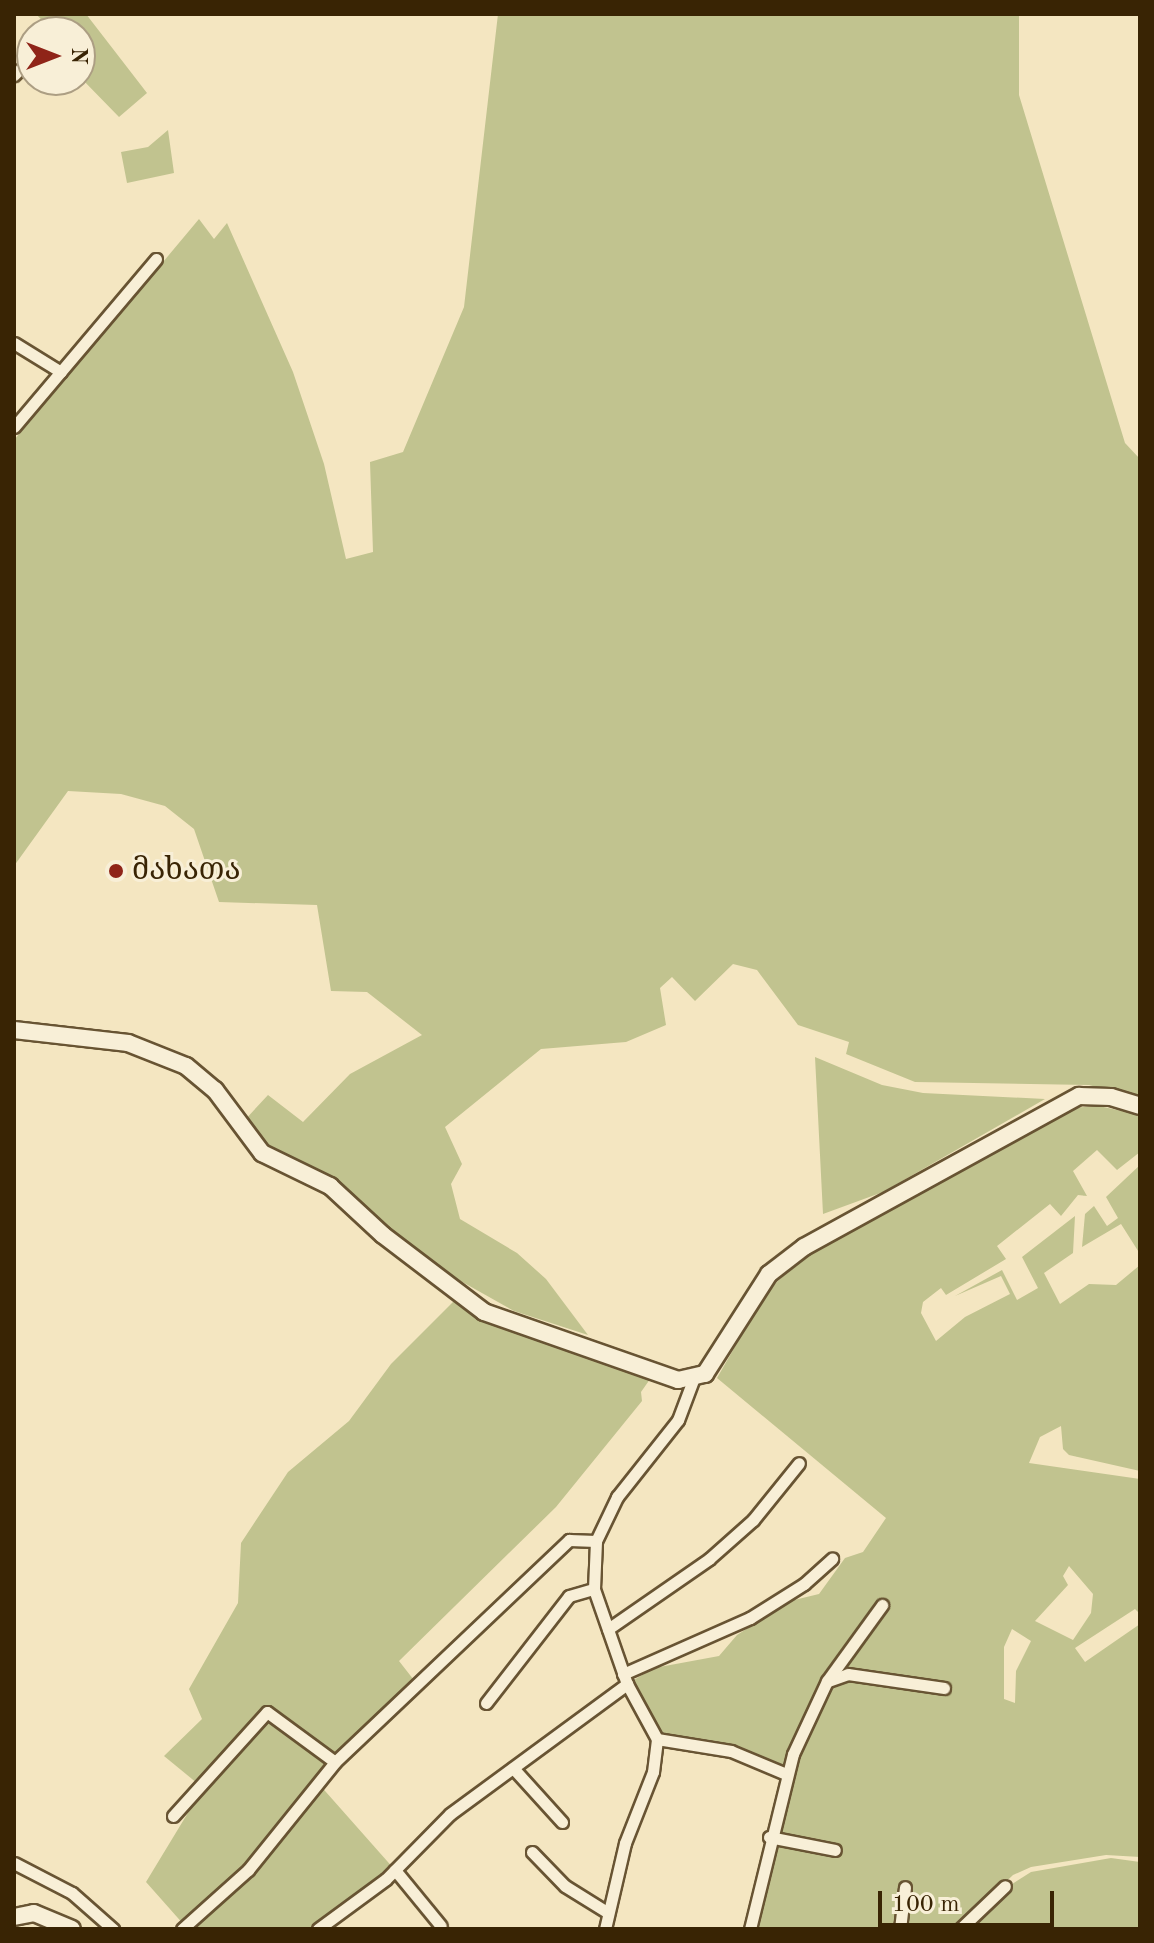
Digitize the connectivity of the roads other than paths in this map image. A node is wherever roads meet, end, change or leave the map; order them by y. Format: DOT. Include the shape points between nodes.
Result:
graph roads {
  1 [pos="156,259"];
  2 [pos="14,343"];
  3 [pos="61,372"];
  4 [pos="14,427"];
  5 [pos="14,1030"];
  6 [pos="1140,1106"];
  7 [pos="693,1380"];
  8 [pos="799,1463"];
  9 [pos="596,1541"];
  10 [pos="832,1559"];
  11 [pos="594,1589"];
  12 [pos="882,1605"];
  13 [pos="608,1629"];
  14 [pos="625,1679"];
  15 [pos="827,1681"];
  16 [pos="944,1688"];
  17 [pos="486,1703"];
  18 [pos="657,1739"];
  19 [pos="335,1762"];
  20 [pos="513,1768"];
  21 [pos="786,1774"];
  22 [pos="173,1816"];
  23 [pos="562,1822"];
  24 [pos="769,1837"];
  25 [pos="835,1850"];
  26 [pos="532,1852"];
  27 [pos="14,1863"];
  28 [pos="395,1870"];
  29 [pos="1005,1886"];
  30 [pos="905,1887"];
  31 [pos="607,1912"];
  32 [pos="14,1917"];
  33 [pos="441,1926"];
  34 [pos="72,1929"];
  35 [pos="113,1929"];
  36 [pos="182,1929"];
  37 [pos="318,1929"];
  38 [pos="605,1929"];
  39 [pos="750,1929"];
  40 [pos="900,1929"];
  41 [pos="960,1929"];
  1 -- 3 [label="street"];
  2 -- 3 [label="street"];
  3 -- 4 [label="street"];
  5 -- 7 [label="street" via="128,1043 186,1066 215,1090 262,1153 330,1186 383,1235 484,1312 678,1380"];
  6 -- 7 [label="street" via="1111,1097 1079,1096 804,1247 769,1274 705,1374"];
  7 -- 9 [label="street" via="678,1420 617,1497"];
  8 -- 13 [label="street" via="753,1520 709,1559"];
  9 -- 11 [label="street"];
  9 -- 19 [label="street" via="569,1540"];
  10 -- 14 [label="street" via="750,1618"];
  11 -- 13 [label="street"];
  11 -- 17 [label="street" via="569,1596"];
  12 -- 15 [label="street"];
  13 -- 14 [label="street"];
  14 -- 18 [label="street"];
  14 -- 20 [label="street"];
  15 -- 16 [label="street" via="848,1674"];
  15 -- 21 [label="street"];
  18 -- 21 [label="street" via="731,1751"];
  18 -- 31 [label="street" via="653,1772 625,1843"];
  19 -- 22 [label="street" via="267,1712"];
  19 -- 36 [label="street" via="248,1870"];
  20 -- 23 [label="street"];
  20 -- 28 [label="street" via="450,1814"];
  21 -- 24 [label="street"];
  24 -- 25 [label="street"];
  24 -- 39 [label="street"];
  26 -- 31 [label="street" via="565,1886"];
  27 -- 35 [label="street" via="72,1893"];
  28 -- 33 [label="street"];
  28 -- 37 [label="street"];
  29 -- 41 [label="street"];
  30 -- 40 [label="street"];
  31 -- 38 [label="street"];
  32 -- 34 [label="street" via="34,1913"];
}
